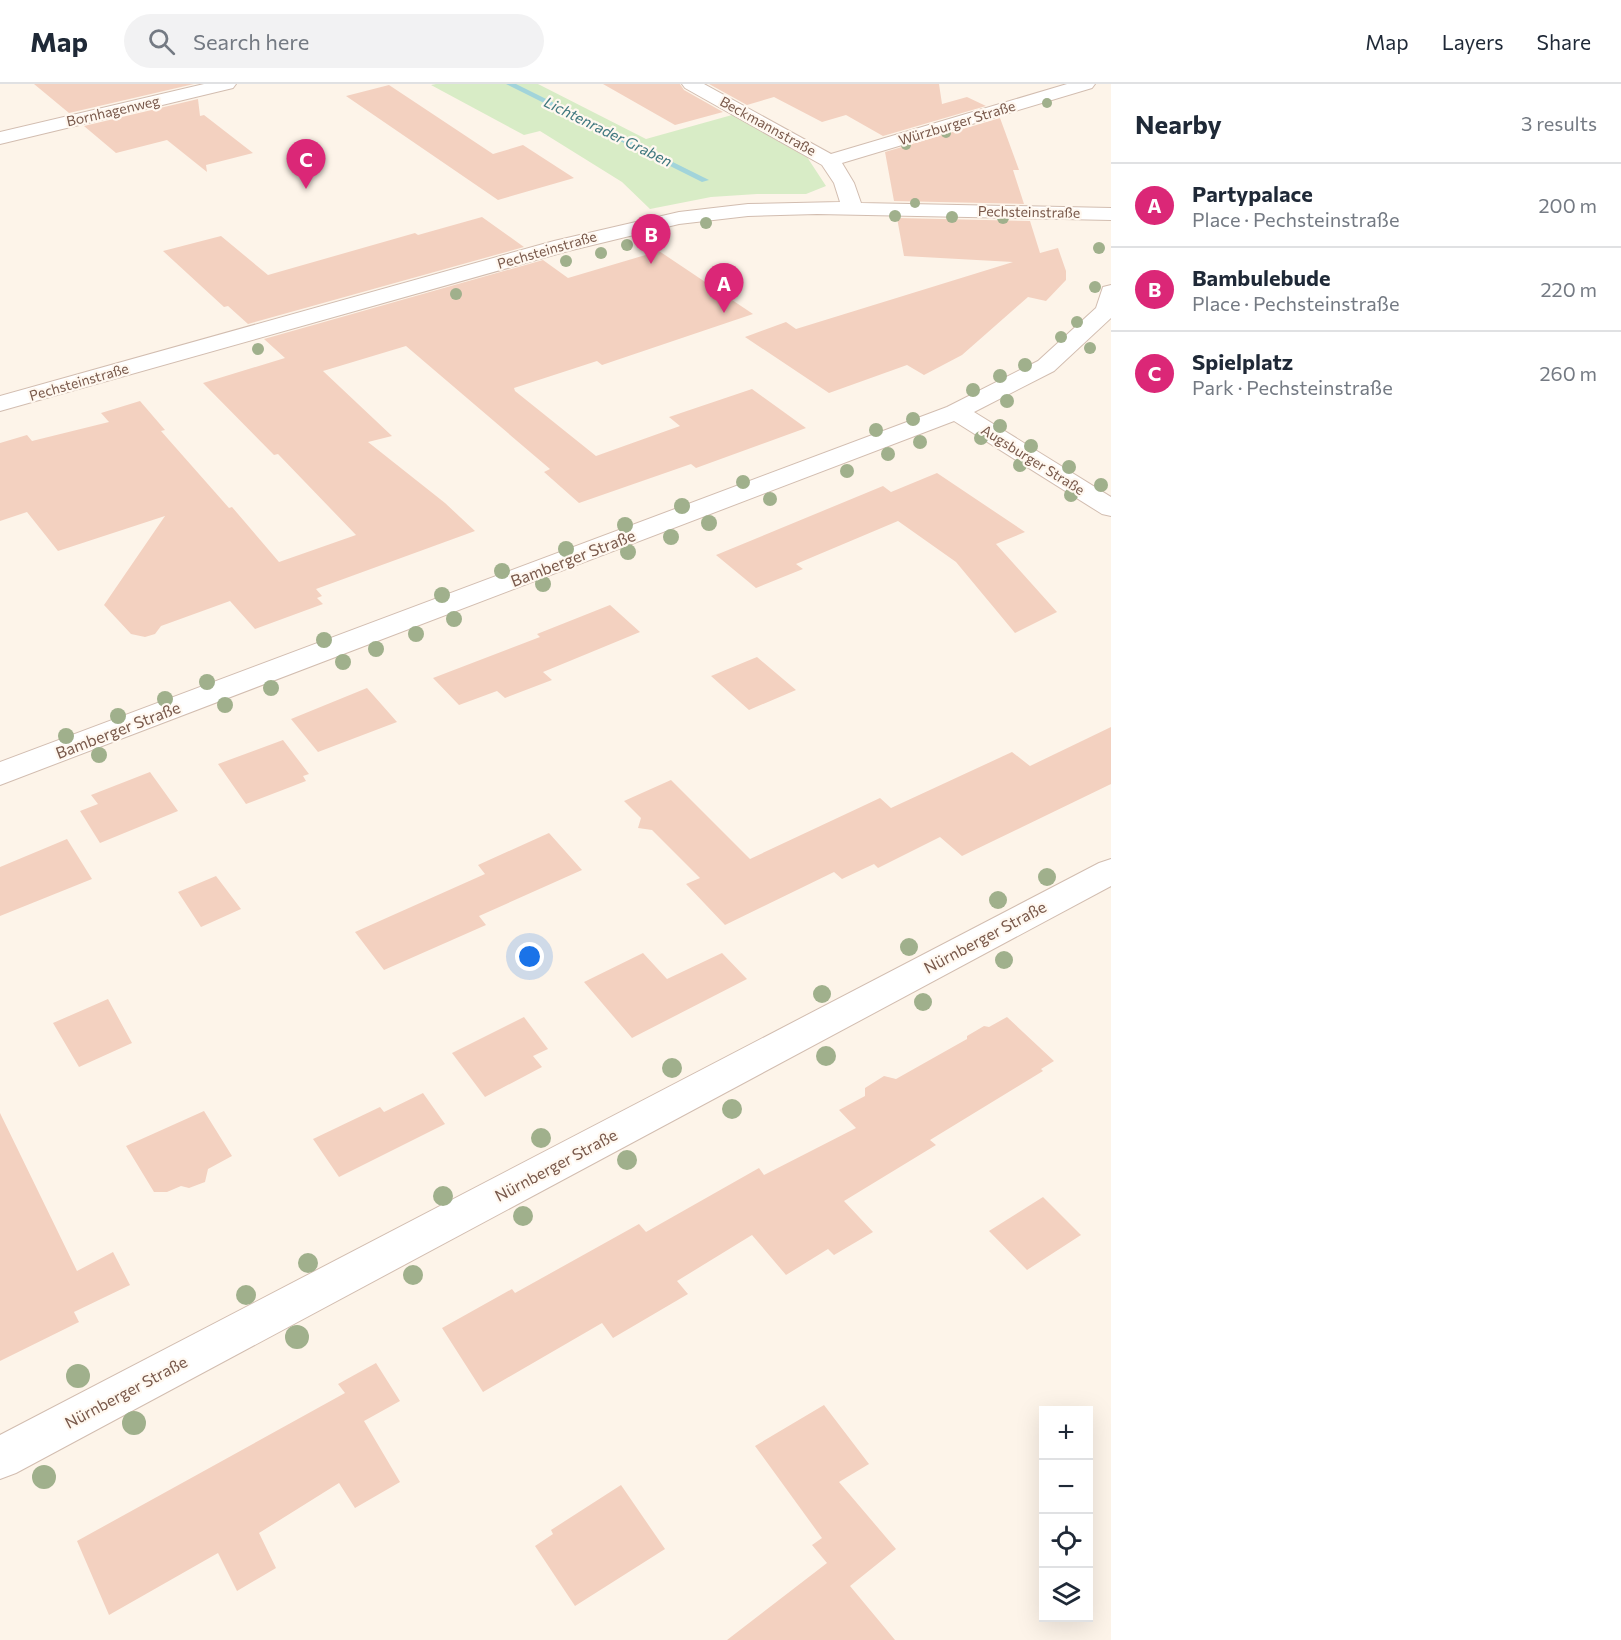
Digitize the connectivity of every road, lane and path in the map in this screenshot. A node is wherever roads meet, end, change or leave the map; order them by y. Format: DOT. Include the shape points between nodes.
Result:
graph roads {
  1 [pos="226,84"];
  2 [pos="691,84"];
  3 [pos="1086,84"];
  4 [pos="0,138"];
  5 [pos="828,161"];
  6 [pos="852,208"];
  7 [pos="1111,214"];
  8 [pos="1111,292"];
  9 [pos="0,404"];
  10 [pos="956,412"];
  11 [pos="1111,508"];
  12 [pos="0,774"];
  13 [pos="1111,871"];
  14 [pos="0,1458"];
  1 -- 4 [label="street, Bornhagenweg"];
  2 -- 5 [label="street, Beckmannstraße"];
  3 -- 5 [label="street, Würzburger Straße"];
  5 -- 6 [label="street, Beckmannstraße" via="848,191"];
  6 -- 7 [label="street, Pechsteinstraße"];
  6 -- 9 [label="street, Pechsteinstraße" via="710,213 633,227"];
  8 -- 10 [label="street, Bamberger Straße" via="1107,310 1046,366"];
  10 -- 11 [label="street, Augsburger Straße"];
  10 -- 12 [label="street, Bamberger Straße"];
  13 -- 14 [label="street, Nürnberger Straße"];
}
